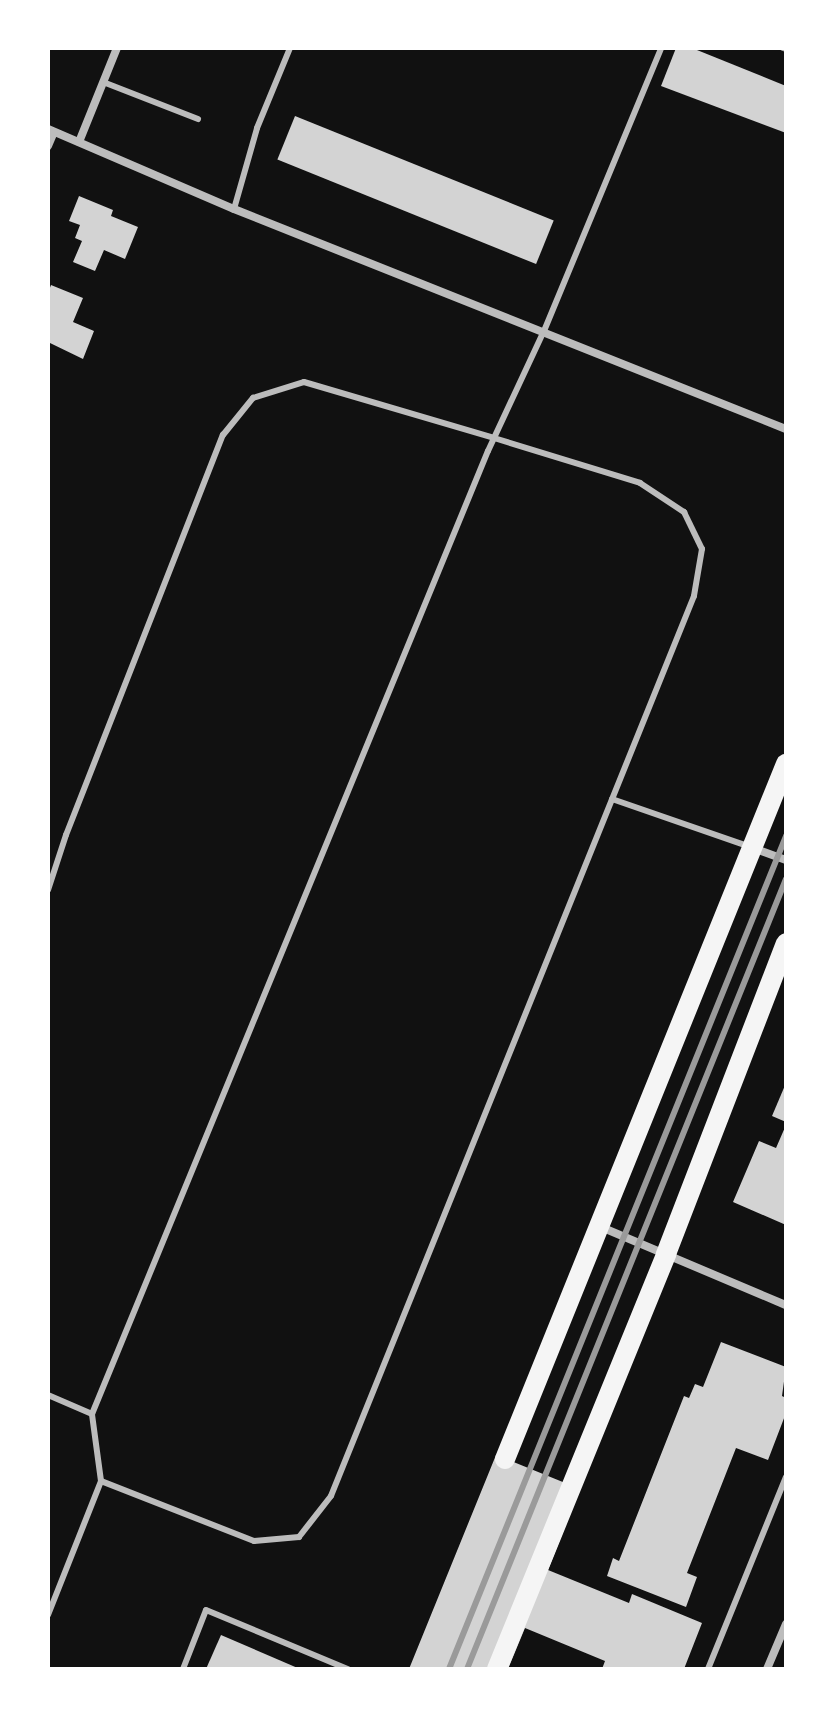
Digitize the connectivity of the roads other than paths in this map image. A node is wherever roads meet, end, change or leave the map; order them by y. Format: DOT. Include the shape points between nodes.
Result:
graph roads {
  1 [pos="117,48"];
  2 [pos="290,48"];
  3 [pos="661,48"];
  4 [pos="103,82"];
  5 [pos="198,119"];
  6 [pos="51,130"];
  7 [pos="79,142"];
  8 [pos="48,146"];
  9 [pos="234,209"];
  10 [pos="544,331"];
  11 [pos="786,429"];
  12 [pos="494,438"];
  13 [pos="786,764"];
  14 [pos="612,799"];
  15 [pos="752,847"];
  16 [pos="786,860"];
  17 [pos="48,890"];
  18 [pos="786,943"];
  19 [pos="600,1227"];
  20 [pos="666,1254"];
  21 [pos="786,1305"];
  22 [pos="48,1395"];
  23 [pos="92,1414"];
  24 [pos="505,1459"];
  25 [pos="786,1477"];
  26 [pos="101,1481"];
  27 [pos="48,1615"];
  28 [pos="786,1624"];
  29 [pos="334,1666"];
  30 [pos="183,1669"];
  31 [pos="348,1669"];
  32 [pos="497,1669"];
  33 [pos="708,1669"];
  34 [pos="767,1669"];
  1 -- 4 [label="street"];
  2 -- 9 [label="lane" via="257,128"];
  3 -- 10 [label="lane"];
  4 -- 5 [label="lane"];
  4 -- 7 [label="street"];
  6 -- 7 [label="street"];
  6 -- 8 [label="street"];
  7 -- 9 [label="street"];
  9 -- 10 [label="street"];
  10 -- 11 [label="street"];
  10 -- 12 [label="lane"];
  12 -- 14 [label="lane" via="640,483 684,512 702,549 694,596"];
  12 -- 17 [label="lane" via="304,382 253,398 223,435"];
  12 -- 23 [label="lane"];
  13 -- 15 [label="main road"];
  14 -- 15 [label="lane"];
  14 -- 26 [label="lane" via="331,1496 299,1537 254,1541"];
  15 -- 16 [label="street"];
  15 -- 19 [label="main road"];
  18 -- 20 [label="main road"];
  19 -- 20 [label="street"];
  19 -- 24 [label="main road"];
  20 -- 21 [label="street"];
  20 -- 32 [label="main road"];
  22 -- 23 [label="lane"];
  23 -- 26 [label="lane"];
  25 -- 33 [label="lane"];
  26 -- 27 [label="lane"];
  28 -- 34 [label="street"];
  29 -- 30 [label="lane" via="206,1610"];
  29 -- 31 [label="lane"];
}
